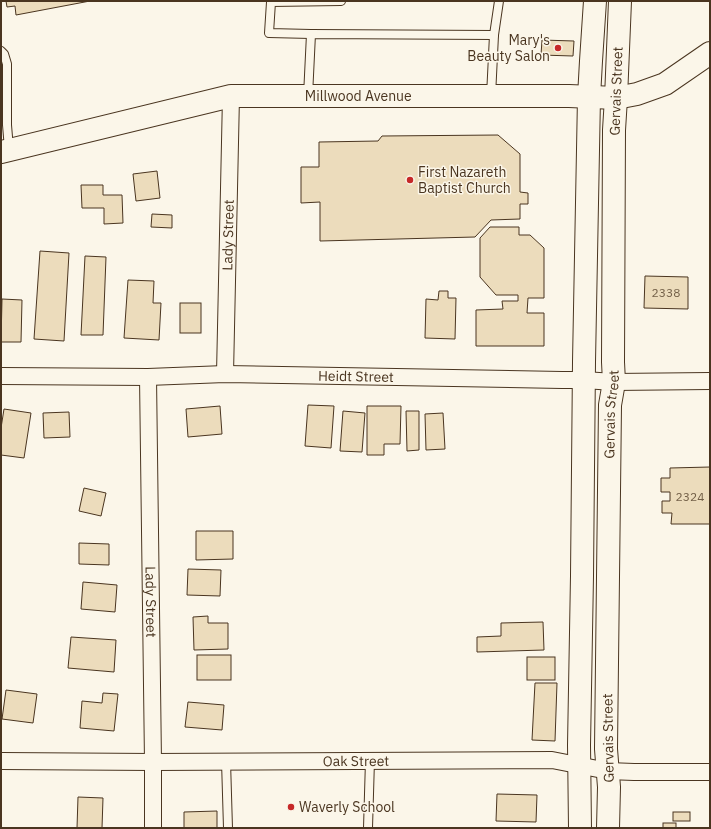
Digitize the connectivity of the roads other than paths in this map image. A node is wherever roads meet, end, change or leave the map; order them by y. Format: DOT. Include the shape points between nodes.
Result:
graph roads {
  1 [pos="341,1"];
  2 [pos="500,1"];
  3 [pos="595,1"];
  4 [pos="620,1"];
  5 [pos="311,34"];
  6 [pos="494,35"];
  7 [pos="1,51"];
  8 [pos="710,53"];
  9 [pos="231,96"];
  10 [pos="308,96"];
  11 [pos="491,96"];
  12 [pos="589,97"];
  13 [pos="616,98"];
  14 [pos="5,151"];
  15 [pos="225,374"];
  16 [pos="1,376"];
  17 [pos="148,377"];
  18 [pos="584,380"];
  19 [pos="614,382"];
  20 [pos="710,382"];
  21 [pos="370,760"];
  22 [pos="1,761"];
  23 [pos="226,761"];
  24 [pos="153,762"];
  25 [pos="579,765"];
  26 [pos="608,771"];
  27 [pos="710,772"];
  28 [pos="153,828"];
  29 [pos="228,828"];
  30 [pos="368,828"];
  31 [pos="580,828"];
  32 [pos="608,828"];
  1 -- 5 [label="lane" via="270,2 269,33"];
  2 -- 6 [label="lane"];
  3 -- 12 [label="main road, Gervais Street"];
  4 -- 13 [label="main road, Gervais Street"];
  5 -- 6 [label="lane"];
  5 -- 10 [label="lane"];
  6 -- 11 [label="lane"];
  7 -- 14 [label="lane" via="7,64"];
  8 -- 13 [label="main road, Millwood Avenue" via="665,84"];
  9 -- 10 [label="main road, Millwood Avenue"];
  9 -- 14 [label="main road, Millwood Avenue"];
  9 -- 15 [label="street, Lady Street"];
  10 -- 11 [label="main road, Millwood Avenue"];
  11 -- 12 [label="main road, Millwood Avenue"];
  12 -- 13 [label="main road, Millwood Avenue"];
  12 -- 18 [label="main road, Gervais Street"];
  13 -- 19 [label="main road, Gervais Street"];
  15 -- 17 [label="street, Heidt Street"];
  15 -- 18 [label="street, Heidt Street"];
  16 -- 17 [label="street, Heidt Street"];
  17 -- 24 [label="street, Lady Street"];
  18 -- 19 [label="street, Heidt Street"];
  18 -- 25 [label="main road, Gervais Street"];
  19 -- 20 [label="street, Heidt Street"];
  19 -- 26 [label="main road, Gervais Street" via="610,405 606,750"];
  21 -- 23 [label="street, Oak Street"];
  21 -- 25 [label="street, Oak Street" via="552,760"];
  21 -- 30 [label="lane"];
  22 -- 24 [label="street, Oak Street"];
  23 -- 24 [label="street, Oak Street"];
  23 -- 29 [label="lane"];
  24 -- 28 [label="street, Lady Street"];
  25 -- 26 [label="street, Oak Street"];
  25 -- 31 [label="main road, Gervais Street"];
  26 -- 27 [label="street, Oak Street"];
  26 -- 32 [label="main road, Gervais Street"];
}
